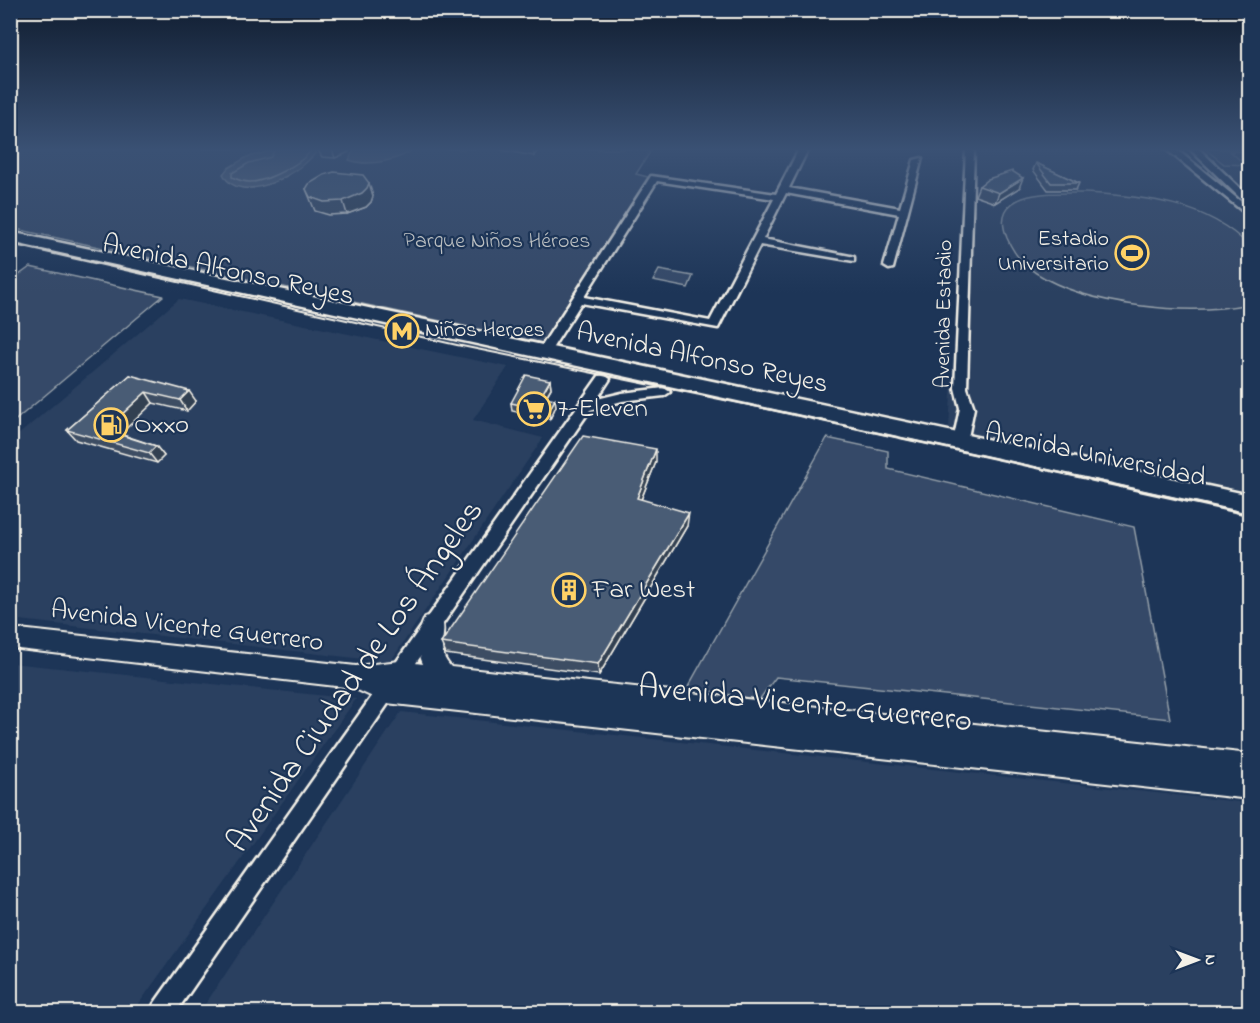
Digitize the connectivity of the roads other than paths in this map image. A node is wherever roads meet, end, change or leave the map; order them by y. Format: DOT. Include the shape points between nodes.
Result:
graph roads {
  1 [pos="780,196"];
  2 [pos="649,197"];
  3 [pos="786,197"];
  4 [pos="908,197"];
  5 [pos="968,197"];
  6 [pos="1229,197"];
  7 [pos="904,212"];
  8 [pos="1250,214"];
  9 [pos="11,241"];
  10 [pos="757,241"];
  11 [pos="850,259"];
  12 [pos="889,266"];
  13 [pos="276,295"];
  14 [pos="580,300"];
  15 [pos="293,312"];
  16 [pos="549,353"];
  17 [pos="579,360"];
  18 [pos="604,379"];
  19 [pos="626,384"];
  20 [pos="664,392"];
  21 [pos="586,406"];
  22 [pos="960,442"];
  23 [pos="927,449"];
  24 [pos="1047,475"];
  25 [pos="1132,479"];
  26 [pos="1250,504"];
  27 [pos="1250,519"];
  28 [pos="433,624"];
  29 [pos="10,638"];
  30 [pos="445,677"];
  31 [pos="393,682"];
  32 [pos="1250,767"];
  33 [pos="1250,786"];
  34 [pos="162,1012"];
  1 -- 10 [label="street"];
  2 -- 14 [label="street"];
  3 -- 7 [label="street"];
  4 -- 7 [label="street"];
  5 -- 22 [label="street, Avenida Estadio" via="961,388 967,408"];
  6 -- 8 [label="street"];
  7 -- 12 [label="street"];
  9 -- 13 [label="highway, Avenida Alfonso Reyes"];
  9 -- 15 [label="highway, Avenida Alfonso Reyes"];
  10 -- 11 [label="street"];
  10 -- 14 [label="street" via="714,325"];
  13 -- 15 [label="highway"];
  13 -- 16 [label="highway, Avenida Alfonso Reyes"];
  14 -- 16 [label="street"];
  15 -- 18 [label="highway, Avenida Alfonso Reyes"];
  16 -- 17 [label="highway, Avenida Alfonso Reyes"];
  17 -- 19 [label="highway"];
  17 -- 22 [label="highway, Avenida Alfonso Reyes"];
  18 -- 19 [label="highway, Avenida Alfonso Reyes"];
  18 -- 21 [label="street, Avenida Ciudad de Los Ángeles"];
  19 -- 20 [label="highway, Avenida Alfonso Reyes"];
  20 -- 21 [label="street"];
  20 -- 23 [label="highway, Avenida Alfonso Reyes"];
  21 -- 28 [label="street, Avenida Ciudad de Los Ángeles"];
  22 -- 25 [label="highway, Avenida Universidad"];
  23 -- 24 [label="highway, Avenida Universidad"];
  24 -- 25 [label="highway"];
  24 -- 27 [label="highway, Avenida Universidad"];
  25 -- 26 [label="highway, Avenida Universidad"];
  28 -- 30 [label="main road" via="428,648 432,661"];
  28 -- 31 [label="street, Avenida Ciudad de Los Ángeles"];
  29 -- 31 [label="main road, Avenida Vicente Guerrero"];
  30 -- 31 [label="main road, Avenida Vicente Guerrero"];
  30 -- 32 [label="main road, Avenida Vicente Guerrero"];
  31 -- 33 [label="main road, Avenida Vicente Guerrero"];
  31 -- 34 [label="street, Avenida Ciudad de Los Ángeles"];
}
